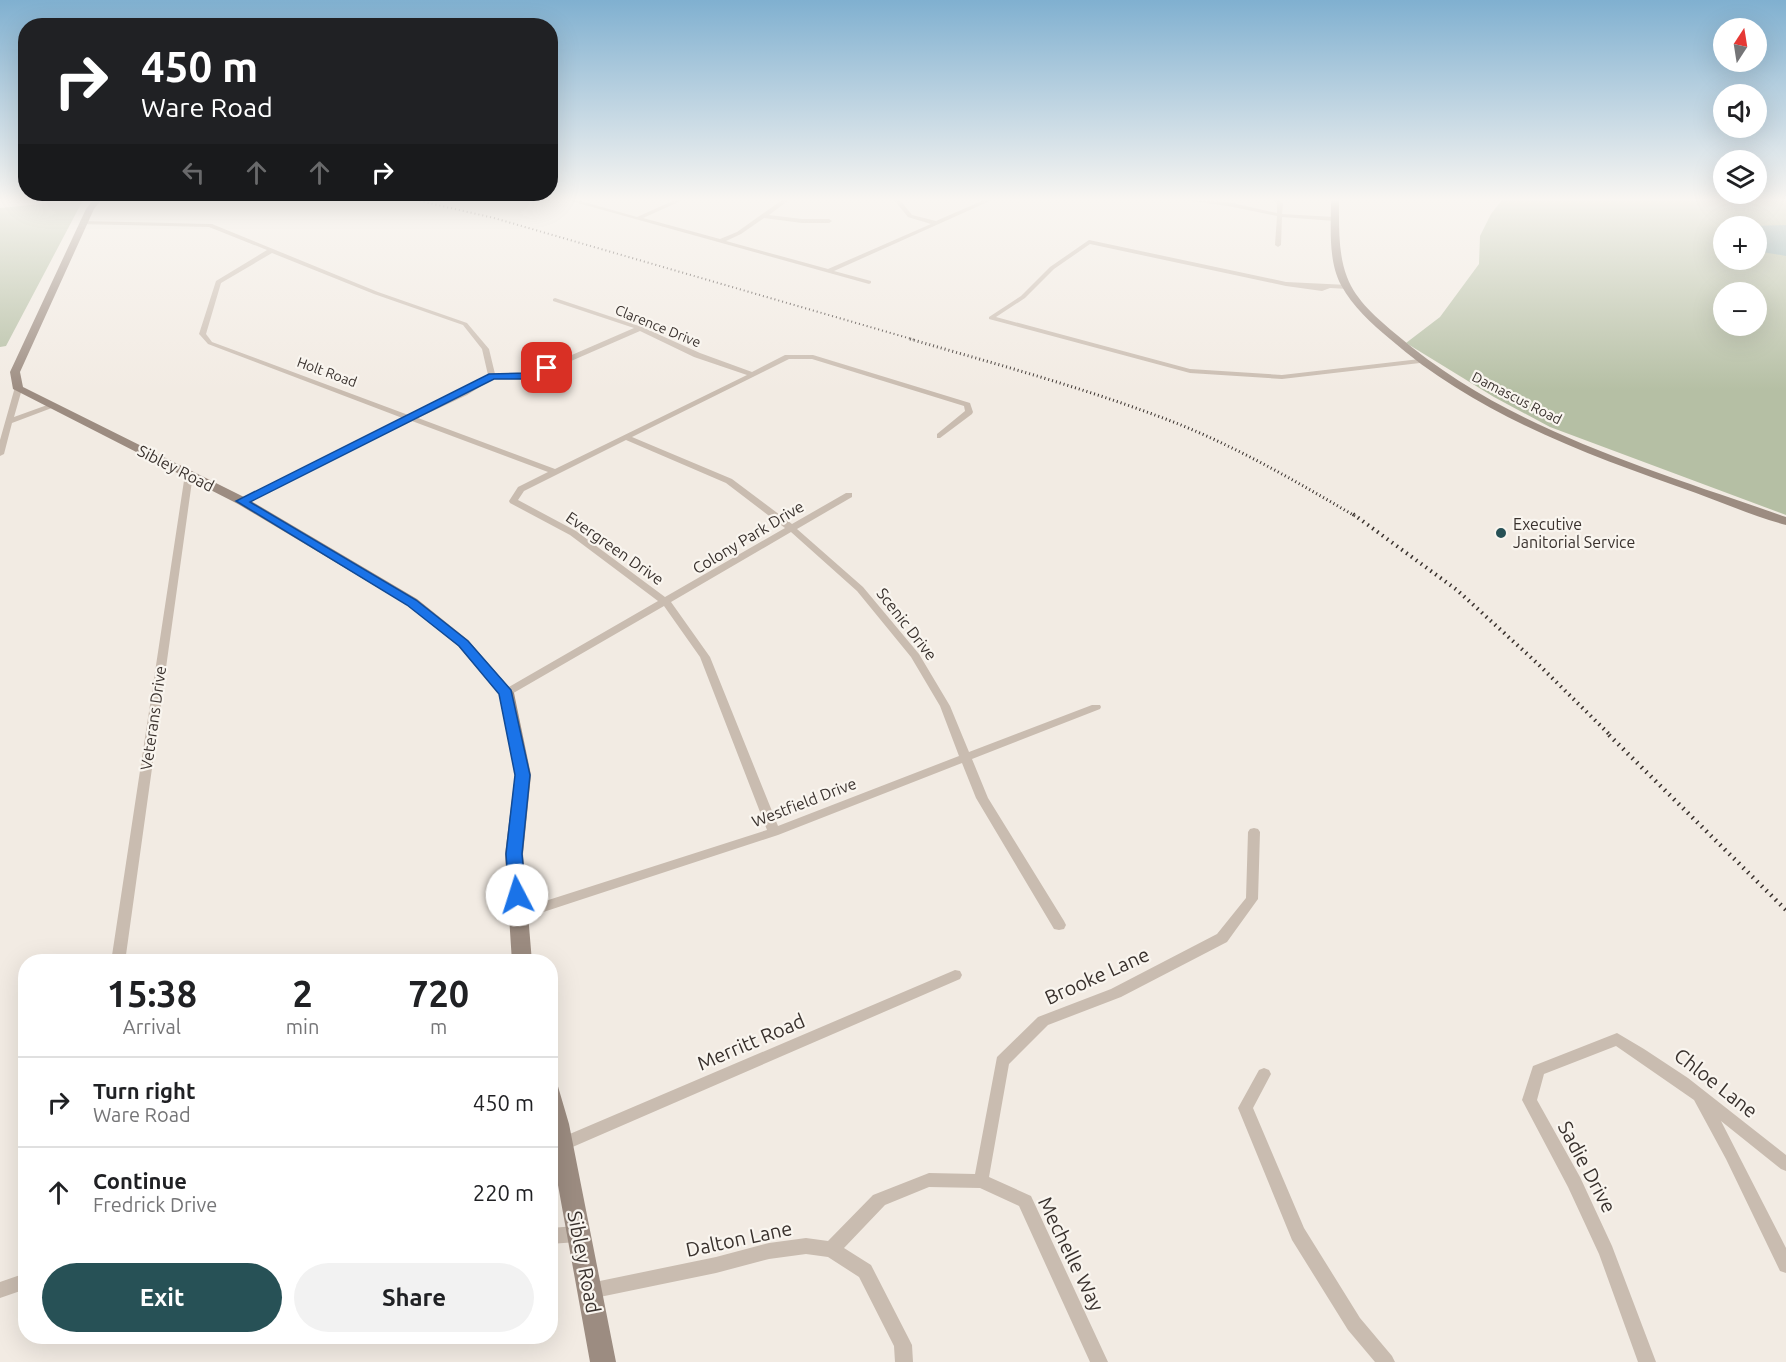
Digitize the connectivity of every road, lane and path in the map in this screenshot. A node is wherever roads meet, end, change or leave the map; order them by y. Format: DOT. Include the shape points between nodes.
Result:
graph roads {
  1 [pos="64,264"];
  2 [pos="249,264"];
  3 [pos="305,264"];
  4 [pos="801,264"];
  5 [pos="845,264"];
  6 [pos="1059,264"];
  7 [pos="1190,264"];
  8 [pos="1340,264"];
  9 [pos="828,271"];
  10 [pos="869,282"];
  11 [pos="1348,287"];
  12 [pos="555,300"];
  13 [pos="640,328"];
  14 [pos="1420,361"];
  15 [pos="752,374"];
  16 [pos="492,376"];
  17 [pos="18,389"];
  18 [pos="53,406"];
  19 [pos="412,418"];
  20 [pos="8,422"];
  21 [pos="940,436"];
  22 [pos="628,438"];
  23 [pos="0,454"];
  24 [pos="555,472"];
  25 [pos="189,474"];
  26 [pos="849,495"];
  27 [pos="242,501"];
  28 [pos="1786,521"];
  29 [pos="791,528"];
  30 [pos="666,602"];
  31 [pos="506,693"];
  32 [pos="1096,707"];
  33 [pos="964,758"];
  34 [pos="774,832"];
  35 [pos="1254,832"];
  36 [pos="519,915"];
  37 [pos="1059,925"];
  38 [pos="119,954"];
  39 [pos="521,954"];
  40 [pos="955,975"];
  41 [pos="1617,1039"];
  42 [pos="1264,1074"];
  43 [pos="1698,1094"];
  44 [pos="558,1123"];
  45 [pos="563,1144"];
  46 [pos="1786,1164"];
  47 [pos="981,1181"];
  48 [pos="578,1234"];
  49 [pos="558,1235"];
  50 [pos="831,1249"];
  51 [pos="1786,1265"];
  52 [pos="18,1284"];
  53 [pos="0,1290"];
  54 [pos="588,1291"];
  55 [pos="603,1362"];
  56 [pos="904,1362"];
  57 [pos="1099,1362"];
  58 [pos="1386,1362"];
  59 [pos="1647,1362"];
  1 -- 17 [label="street" via="15,372"];
  2 -- 19 [label="street, Holt Road" via="218,282 202,334 210,343"];
  3 -- 16 [label="street" via="465,324 485,349"];
  4 -- 9 [label="street"];
  5 -- 9 [label="street"];
  6 -- 14 [label="street" via="1023,297 991,318 1190,371 1216,374 1282,377"];
  7 -- 11 [label="street" via="1286,284"];
  8 -- 11 [label="street, Damascus Road"];
  9 -- 10 [label="street"];
  11 -- 14 [label="street, Damascus Road" via="1356,302"];
  12 -- 13 [label="street, Clarence Drive"];
  13 -- 15 [label="street, Clarence Drive" via="697,355"];
  13 -- 16 [label="street" via="529,376"];
  14 -- 28 [label="street, Damascus Road" via="1543,429"];
  15 -- 21 [label="street, Evergreen Drive" via="788,357 813,357 967,405 969,412"];
  15 -- 22 [label="street, Evergreen Drive"];
  16 -- 19 [label="street"];
  17 -- 18 [label="street, Sibley Road"];
  17 -- 20 [label="street"];
  18 -- 20 [label="street"];
  18 -- 25 [label="street, Sibley Road"];
  19 -- 24 [label="street, Holt Road"];
  19 -- 27 [label="street"];
  20 -- 23 [label="street"];
  22 -- 24 [label="street, Evergreen Drive"];
  22 -- 29 [label="street, Scenic Drive" via="729,481"];
  24 -- 30 [label="street, Evergreen Drive" via="521,489 513,501 573,533"];
  25 -- 27 [label="street, Sibley Road"];
  25 -- 38 [label="street, Veterans Drive"];
  26 -- 29 [label="street, Colony Park Drive"];
  27 -- 31 [label="street, Sibley Road" via="412,602 463,643"];
  29 -- 30 [label="street, Colony Park Drive"];
  29 -- 33 [label="street, Scenic Drive" via="860,589 915,656 945,706"];
  30 -- 31 [label="street, Colony Park Drive"];
  30 -- 34 [label="street, Evergreen Drive" via="705,657"];
  31 -- 36 [label="street, Sibley Road" via="523,775 514,854"];
  32 -- 33 [label="street, Westfield Drive"];
  33 -- 34 [label="street, Westfield Drive"];
  33 -- 37 [label="street, Scenic Drive" via="982,798"];
  34 -- 36 [label="street, Westfield Drive"];
  35 -- 47 [label="street, Brooke Lane" via="1252,899 1222,938 1116,993 1042,1021 1002,1061"];
  36 -- 39 [label="street, Sibley Road"];
  40 -- 45 [label="street, Merritt Road"];
  41 -- 43 [label="street, Chloe Lane"];
  41 -- 59 [label="street, Sadie Drive" via="1538,1070 1529,1100 1574,1182 1606,1252"];
  42 -- 58 [label="street" via="1245,1108 1298,1234 1354,1324"];
  43 -- 46 [label="street, Chloe Lane"];
  43 -- 51 [label="street"];
  44 -- 45 [label="street, Sibley Road"];
  45 -- 48 [label="street, Sibley Road"];
  47 -- 50 [label="street, Mechelle Way" via="928,1179 879,1200"];
  47 -- 57 [label="street, Mechelle Way" via="1025,1201"];
  48 -- 49 [label="street"];
  48 -- 54 [label="street, Sibley Road"];
  50 -- 54 [label="street, Dalton Lane" via="806,1246 769,1251"];
  50 -- 56 [label="street, Dalton Lane" via="865,1271 903,1345"];
  52 -- 53 [label="street"];
  54 -- 55 [label="street, Sibley Road"];
}
